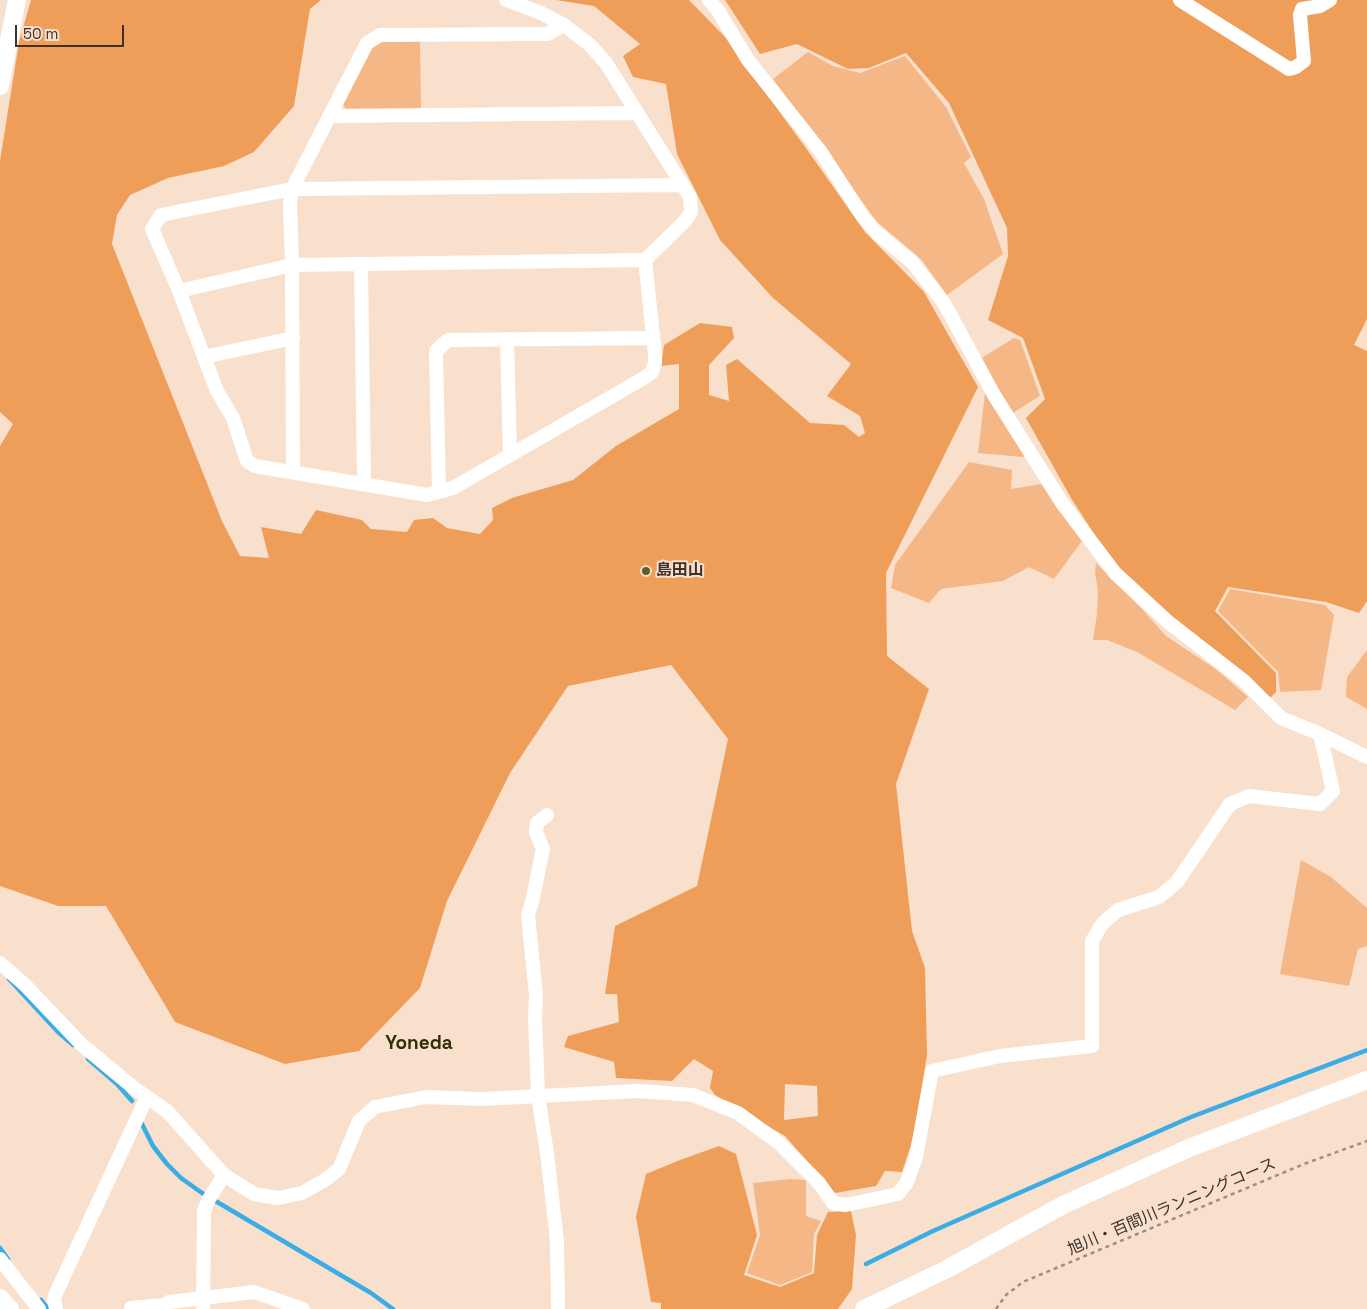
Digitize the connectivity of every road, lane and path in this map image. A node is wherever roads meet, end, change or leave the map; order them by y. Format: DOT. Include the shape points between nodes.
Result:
graph roads {
  1 [pos="17,0"];
  2 [pos="506,0"];
  3 [pos="709,0"];
  4 [pos="1180,0"];
  5 [pos="1330,0"];
  6 [pos="564,25"];
  7 [pos="0,86"];
  8 [pos="637,113"];
  9 [pos="330,116"];
  10 [pos="683,186"];
  11 [pos="292,189"];
  12 [pos="645,260"];
  13 [pos="361,264"];
  14 [pos="292,265"];
  15 [pos="179,291"];
  16 [pos="293,338"];
  17 [pos="653,338"];
  18 [pos="508,339"];
  19 [pos="204,357"];
  20 [pos="510,455"];
  21 [pos="293,472"];
  22 [pos="364,484"];
  23 [pos="439,492"];
  24 [pos="1320,734"];
  25 [pos="1367,758"];
  26 [pos="546,815"];
  27 [pos="0,963"];
  28 [pos="1367,1080"];
  29 [pos="147,1096"];
  30 [pos="538,1096"];
  31 [pos="1367,1141"];
  32 [pos="224,1175"];
  33 [pos="0,1259"];
  34 [pos="0,1298"];
  35 [pos="203,1303"];
  36 [pos="10,1309"];
  37 [pos="39,1309"];
  38 [pos="56,1309"];
  39 [pos="127,1309"];
  40 [pos="304,1309"];
  41 [pos="558,1309"];
  42 [pos="864,1309"];
  43 [pos="996,1309"];
  1 -- 7 [label="street"];
  2 -- 6 [label="street"];
  3 -- 24 [label="street" via="748,60 821,152 862,218 912,262 944,303 994,395 1062,504 1110,568 1167,621 1244,681 1281,718"];
  4 -- 5 [label="street" via="1289,69 1304,61 1302,9 1320,6"];
  6 -- 8 [label="street" via="606,63"];
  6 -- 9 [label="street" via="547,34 380,35 367,43"];
  8 -- 9 [label="street"];
  8 -- 10 [label="street"];
  9 -- 11 [label="street"];
  10 -- 11 [label="street"];
  10 -- 12 [label="street" via="690,197 691,212"];
  11 -- 14 [label="street"];
  11 -- 15 [label="street" via="161,215 152,229"];
  12 -- 13 [label="street"];
  12 -- 17 [label="street"];
  13 -- 14 [label="street"];
  13 -- 22 [label="street"];
  14 -- 15 [label="street"];
  14 -- 16 [label="street"];
  15 -- 19 [label="street"];
  16 -- 19 [label="street"];
  16 -- 21 [label="street"];
  17 -- 18 [label="street"];
  17 -- 20 [label="street" via="655,363 652,372"];
  18 -- 20 [label="street"];
  18 -- 23 [label="street" via="448,340 436,352"];
  19 -- 21 [label="street" via="217,391 234,418 247,460 255,466"];
  20 -- 23 [label="street" via="453,488"];
  21 -- 22 [label="street"];
  22 -- 23 [label="street" via="427,495"];
  24 -- 25 [label="street"];
  24 -- 30 [label="street" via="1333,791 1320,804 1249,796 1230,804 1177,882 1159,897 1118,910 1102,924 1092,941 1092,1046 1000,1056 932,1071 916,1157 898,1194 846,1206 833,1202 780,1143 738,1114 693,1095 638,1091"];
  26 -- 30 [label="street" via="537,823 536,832 543,849 528,915 536,995"];
  27 -- 29 [label="street" via="82,1045"];
  28 -- 42 [label="street" via="1189,1148 1064,1205 947,1269"];
  29 -- 32 [label="street" via="167,1111"];
  29 -- 38 [label="street" via="56,1293"];
  30 -- 32 [label="street" via="426,1097 375,1107 359,1121 339,1169 302,1193 278,1198 254,1194"];
  30 -- 41 [label="street" via="557,1241"];
  31 -- 43 [label="path, 旭川・百間川ランニングコース" via="1304,1164 1022,1282 1006,1295"];
  32 -- 35 [label="street" via="204,1211"];
  33 -- 37 [label="street"];
  34 -- 36 [label="street"];
  35 -- 39 [label="street" via="169,1302"];
  35 -- 40 [label="street" via="254,1292"];
}
